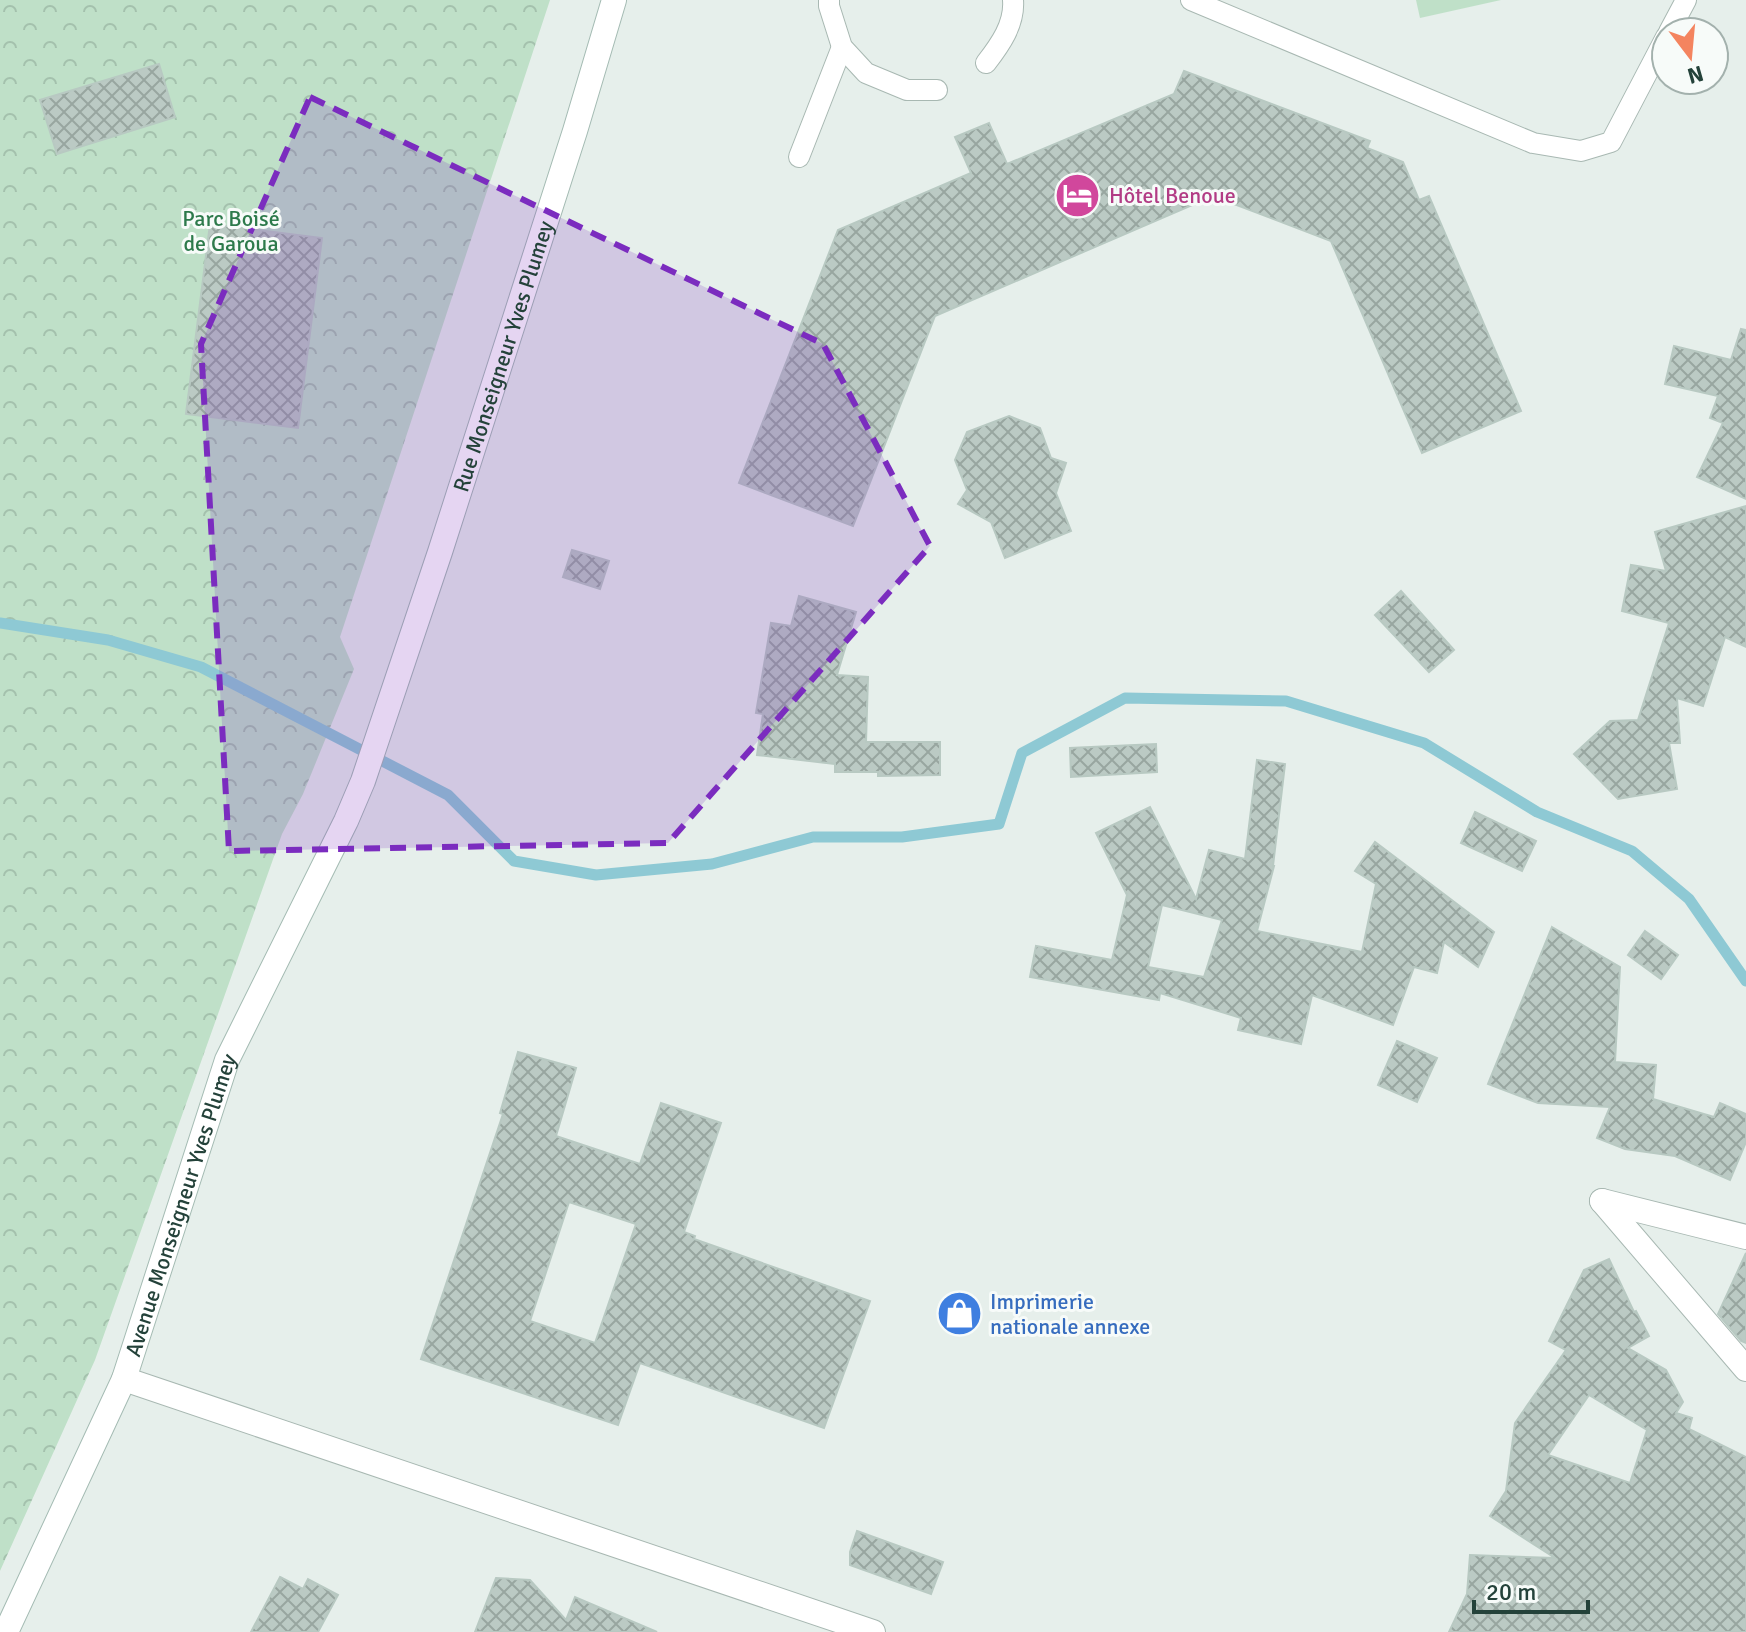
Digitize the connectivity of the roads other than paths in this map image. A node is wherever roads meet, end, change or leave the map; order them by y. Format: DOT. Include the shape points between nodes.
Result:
graph roads {
  1 [pos="614,0"];
  2 [pos="829,0"];
  3 [pos="1013,0"];
  4 [pos="1191,0"];
  5 [pos="842,47"];
  6 [pos="986,63"];
  7 [pos="1650,67"];
  8 [pos="937,90"];
  9 [pos="799,157"];
  10 [pos="363,781"];
  11 [pos="1746,1237"];
  12 [pos="1746,1369"];
  13 [pos="124,1379"];
  14 [pos="6,1632"];
  15 [pos="873,1632"];
  1 -- 10 [label="main road, Rue Monseigneur Yves Plumey"];
  2 -- 5 [label="lane"];
  3 -- 6 [label="lane" via="1004,39"];
  4 -- 7 [label="lane" via="1533,143 1581,151 1611,142"];
  5 -- 8 [label="lane" via="866,73 907,90"];
  5 -- 9 [label="lane"];
  10 -- 13 [label="main road, Avenue Monseigneur Yves Plumey" via="227,1060"];
  11 -- 12 [label="main road" via="1602,1201"];
  13 -- 14 [label="main road, Avenue Monseigneur Yves Plumey"];
  13 -- 15 [label="main road"];
}
